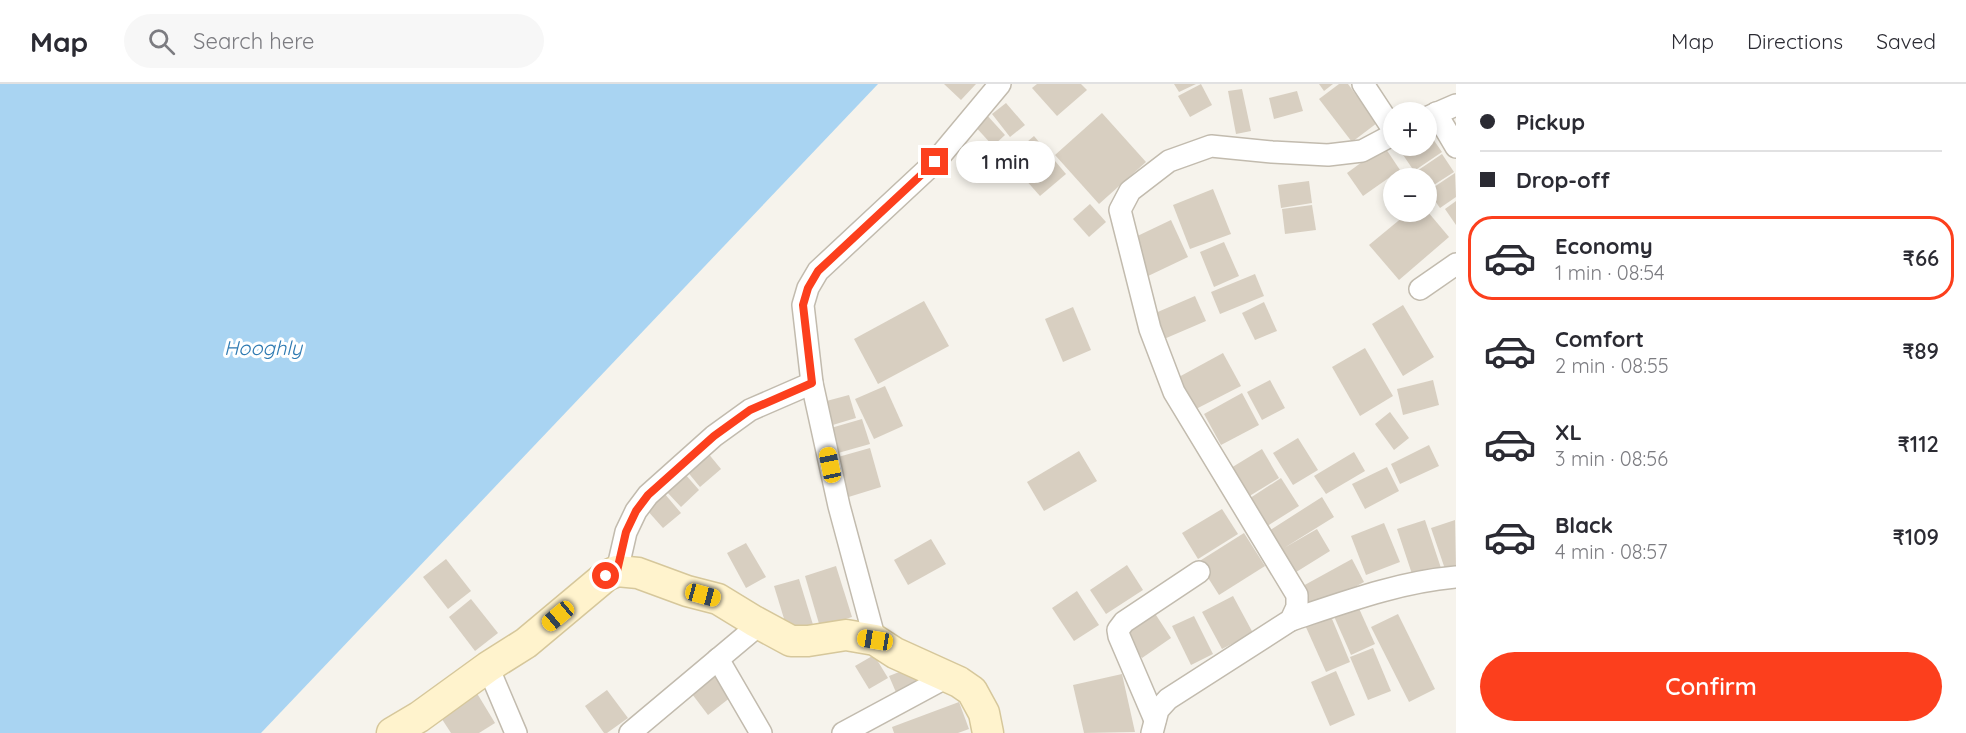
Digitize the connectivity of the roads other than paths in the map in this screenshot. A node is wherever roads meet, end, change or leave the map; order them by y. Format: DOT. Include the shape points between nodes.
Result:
graph roads {
  1 [pos="1000,84"];
  2 [pos="1363,84"];
  3 [pos="1456,105"];
  4 [pos="1437,113"];
  5 [pos="1383,116"];
  6 [pos="1437,123"];
  7 [pos="1383,139"];
  8 [pos="1456,147"];
  9 [pos="1456,264"];
  10 [pos="1420,289"];
  11 [pos="812,383"];
  12 [pos="617,571"];
  13 [pos="1199,572"];
  14 [pos="1456,577"];
  15 [pos="1291,620"];
  16 [pos="760,624"];
  17 [pos="875,640"];
  18 [pos="718,659"];
  19 [pos="488,668"];
  20 [pos="947,677"];
  21 [pos="1154,726"];
  22 [pos="392,733"];
  23 [pos="516,733"];
  24 [pos="630,733"];
  25 [pos="761,733"];
  26 [pos="843,733"];
  27 [pos="988,733"];
  1 -- 11 [label="street" via="935,162 813,278 803,305"];
  2 -- 5 [label="street"];
  3 -- 4 [label="street"];
  6 -- 8 [label="street"];
  7 -- 15 [label="street" via="1362,151 1328,155 1211,146 1169,161 1130,191 1120,210 1150,329 1174,392 1297,595"];
  9 -- 10 [label="street"];
  11 -- 12 [label="street" via="750,410 714,436 648,495 626,532"];
  11 -- 17 [label="street" via="839,506"];
  12 -- 16 [label="street" via="638,573 718,599"];
  12 -- 19 [label="street"];
  13 -- 21 [label="street" via="1124,622 1118,630"];
  14 -- 15 [label="street" via="1369,594"];
  15 -- 21 [label="street" via="1168,699 1158,710"];
  16 -- 17 [label="street" via="792,641 846,635"];
  16 -- 18 [label="street"];
  17 -- 20 [label="street"];
  18 -- 24 [label="street"];
  18 -- 25 [label="street"];
  19 -- 22 [label="street"];
  19 -- 23 [label="street"];
  20 -- 26 [label="street"];
  20 -- 27 [label="street" via="972,692 984,714"];
}
